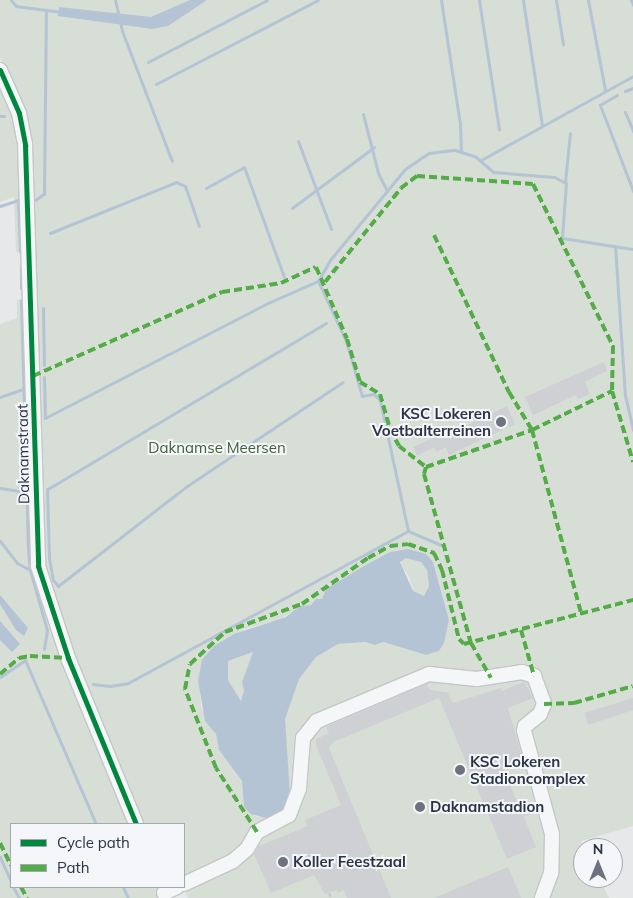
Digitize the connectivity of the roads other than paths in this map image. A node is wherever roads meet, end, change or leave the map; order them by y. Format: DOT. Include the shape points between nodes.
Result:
graph roads {
  1 [pos="0,70"];
  2 [pos="136,823"];
  3 [pos="185,884"];
  4 [pos="542,898"];
  1 -- 2 [label="street, Daknamstraat" via="19,113 25,145 38,566 68,658"];
  3 -- 4 [label="street" via="233,861 247,849 257,832 289,815 299,789 303,738 317,721 430,674 477,679 522,672 534,676 544,704 540,714 525,726 524,731 552,834 551,873"];
}
